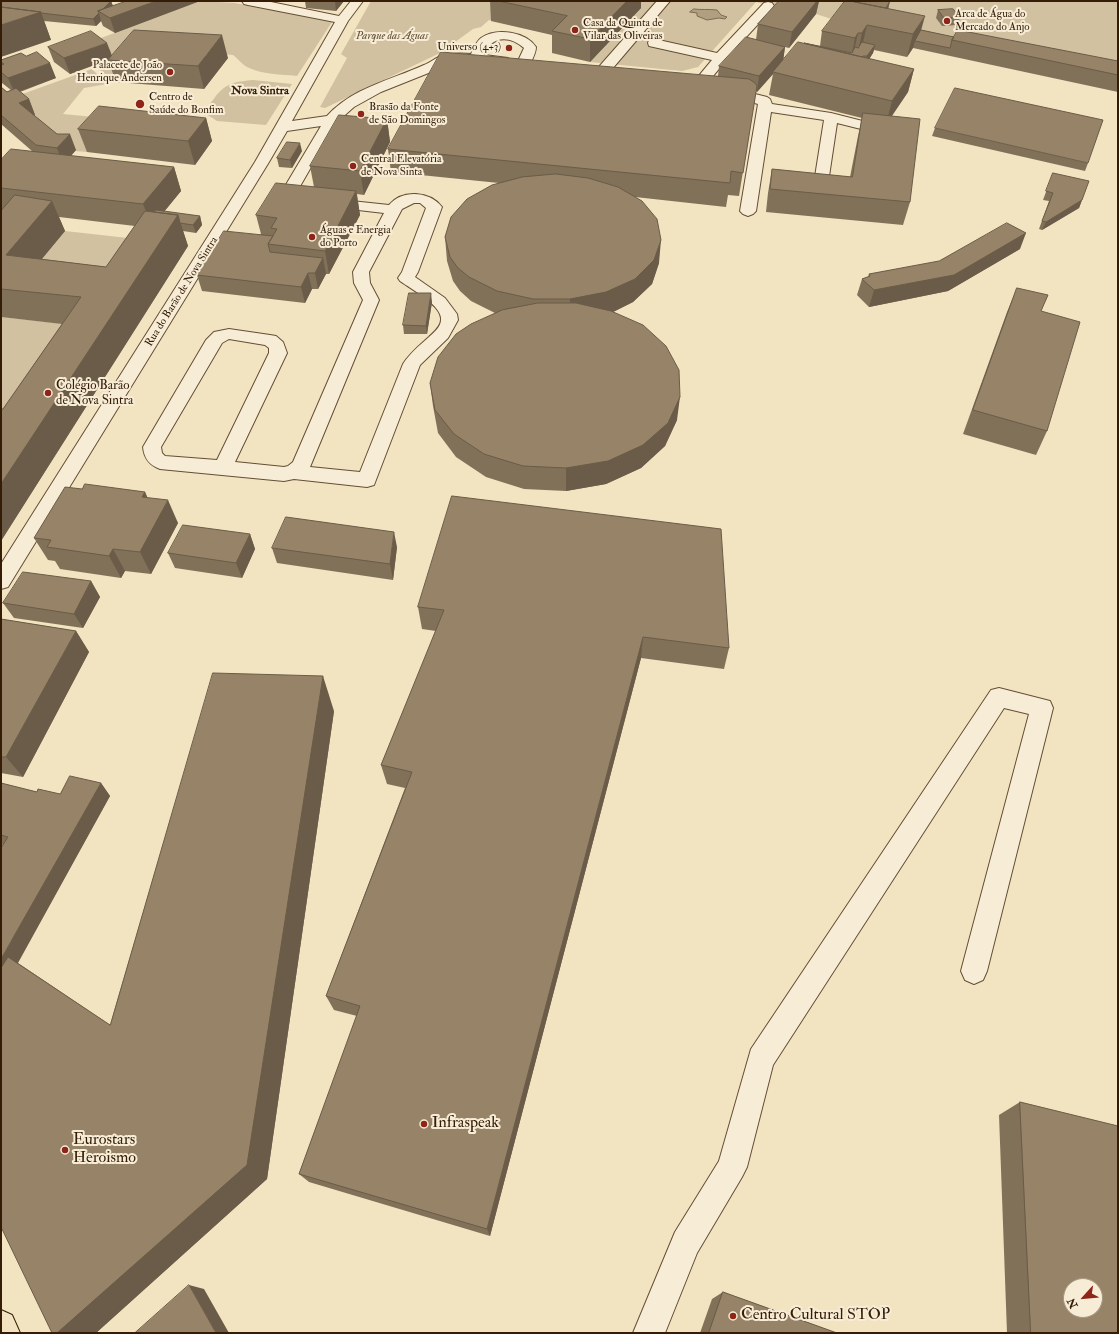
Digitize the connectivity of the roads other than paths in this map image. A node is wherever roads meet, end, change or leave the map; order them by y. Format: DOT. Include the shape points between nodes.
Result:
graph roads {
  1 [pos="248,1"];
  2 [pos="357,1"];
  3 [pos="664,1"];
  4 [pos="768,6"];
  5 [pos="342,20"];
  6 [pos="654,43"];
  7 [pos="476,58"];
  8 [pos="721,58"];
  9 [pos="524,63"];
  10 [pos="539,65"];
  11 [pos="586,70"];
  12 [pos="602,72"];
  13 [pos="617,74"];
  14 [pos="684,82"];
  15 [pos="699,84"];
  16 [pos="765,107"];
  17 [pos="831,117"];
  18 [pos="331,120"];
  19 [pos="282,127"];
  20 [pos="902,136"];
  21 [pos="822,183"];
  22 [pos="394,210"];
  23 [pos="748,211"];
  24 [pos="223,467"];
  25 [pos="294,472"];
  26 [pos="1,580"];
  27 [pos="974,971"];
  28 [pos="1,1326"];
  29 [pos="4,1333"];
  30 [pos="649,1333"];
  1 -- 5 [label="street"];
  2 -- 5 [label="street, Rua do Barão de Nova Sintra"];
  3 -- 12 [label="street"];
  4 -- 8 [label="street"];
  5 -- 19 [label="street, Rua do Barão de Nova Sintra"];
  6 -- 8 [label="street"];
  7 -- 9 [label="street"];
  7 -- 9 [label="street" via="482,44 487,40 508,36 530,47"];
  7 -- 18 [label="street" via="454,66 430,68 406,76 339,110"];
  8 -- 15 [label="street"];
  9 -- 10 [label="street"];
  11 -- 12 [label="street"];
  12 -- 13 [label="street"];
  14 -- 15 [label="street"];
  15 -- 16 [label="street" via="762,100"];
  16 -- 17 [label="street"];
  16 -- 23 [label="street"];
  17 -- 20 [label="street"];
  17 -- 21 [label="street"];
  18 -- 19 [label="street"];
  18 -- 22 [label="street" via="286,198"];
  19 -- 26 [label="street, Rua do Barão de Nova Sintra" via="157,333"];
  22 -- 25 [label="street" via="359,276 371,300 301,466"];
  22 -- 25 [label="street" via="404,201 414,198 424,198 434,208 406,278 448,311 449,324 412,364 367,480"];
  24 -- 24 [label="street" via="278,353 277,346 270,340 229,334 215,340 152,447 153,455 160,462"];
  24 -- 25 [label="street" via="284,474"];
  27 -- 30 [label="street" via="1042,708 999,697 761,1059 732,1166 686,1243"];
  28 -- 29 [label="main road"];
}
